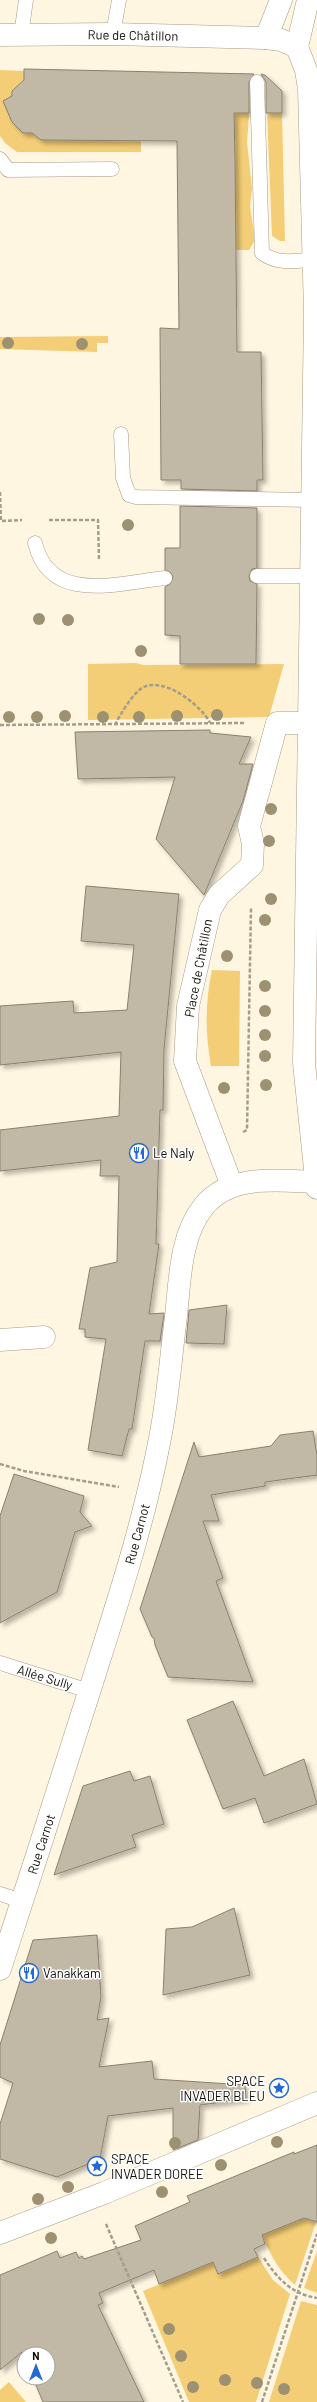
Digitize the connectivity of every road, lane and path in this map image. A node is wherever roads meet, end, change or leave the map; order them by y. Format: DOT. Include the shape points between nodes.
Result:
graph roads {
  1 [pos="26,0"];
  2 [pos="119,0"];
  3 [pos="281,0"];
  4 [pos="308,0"];
  5 [pos="113,34"];
  6 [pos="10,35"];
  7 [pos="266,38"];
  8 [pos="297,47"];
  9 [pos="257,82"];
  10 [pos="0,159"];
  11 [pos="112,169"];
  12 [pos="314,259"];
  13 [pos="122,434"];
  14 [pos="313,500"];
  15 [pos="76,519"];
  16 [pos="35,543"];
  17 [pos="257,576"];
  18 [pos="312,576"];
  19 [pos="165,578"];
  20 [pos="93,585"];
  21 [pos="277,723"];
  22 [pos="309,723"];
  23 [pos="210,724"];
  24 [pos="0,725"];
  25 [pos="115,725"];
  26 [pos="252,865"];
  27 [pos="217,1145"];
  28 [pos="317,1185"];
  29 [pos="232,1186"];
  30 [pos="44,1337"];
  31 [pos="0,1340"];
  32 [pos="0,1464"];
  33 [pos="116,1486"];
  34 [pos="0,1663"];
  35 [pos="89,1691"];
  36 [pos="0,1894"];
  37 [pos="22,1901"];
  38 [pos="0,1969"];
  39 [pos="317,2103"];
  40 [pos="94,2196"];
  41 [pos="0,2233"];
  42 [pos="317,2234"];
  43 [pos="264,2258"];
  44 [pos="297,2293"];
  45 [pos="317,2298"];
  46 [pos="183,2402"];
  47 [pos="262,2402"];
  1 -- 6 [label="lane"];
  2 -- 5 [label="lane"];
  3 -- 7 [label="street"];
  4 -- 8 [label="street"];
  5 -- 6 [label="street, Rue de Châtillon"];
  5 -- 7 [label="street, Rue de Châtillon"];
  7 -- 8 [label="street, Rue de Châtillon" via="281,40"];
  8 -- 12 [label="street" via="306,70 309,89"];
  9 -- 12 [label="lane" via="262,254 283,262"];
  10 -- 11 [label="lane" via="8,170"];
  12 -- 14 [label="street"];
  13 -- 14 [label="lane" via="123,478 129,495"];
  14 -- 18 [label="street"];
  15 -- 20 [label="path" via="98,520"];
  16 -- 20 [label="lane" via="38,558 47,571 64,582"];
  17 -- 18 [label="lane"];
  18 -- 22 [label="street"];
  19 -- 20 [label="lane"];
  21 -- 22 [label="street"];
  21 -- 23 [label="path"];
  21 -- 26 [label="street" via="249,826 253,844"];
  22 -- 28 [label="street" via="304,1063"];
  23 -- 25 [label="path"];
  23 -- 25 [label="path" via="202,709 178,692 147,686 139,691"];
  24 -- 25 [label="path"];
  26 -- 27 [label="path" via="247,1130"];
  26 -- 27 [label="street, Place de Châtillon" via="219,895 210,910 188,1006 184,1061"];
  27 -- 29 [label="street, Place de Châtillon"];
  28 -- 29 [label="street, Rue Carnot" via="260,1180"];
  29 -- 35 [label="street, Rue Carnot" via="204,1206 186,1243 166,1406 155,1463 126,1576"];
  30 -- 31 [label="street"];
  32 -- 33 [label="path" via="24,1471"];
  34 -- 35 [label="lane, Allée Sully"];
  35 -- 37 [label="street, Rue Carnot"];
  36 -- 37 [label="lane"];
  37 -- 38 [label="street, Rue Carnot"];
  39 -- 40 [label="street"];
  40 -- 41 [label="street"];
  40 -- 46 [label="path"];
  42 -- 44 [label="path"];
  43 -- 44 [label="path" via="276,2276"];
  44 -- 45 [label="path"];
  44 -- 47 [label="path"];
}
